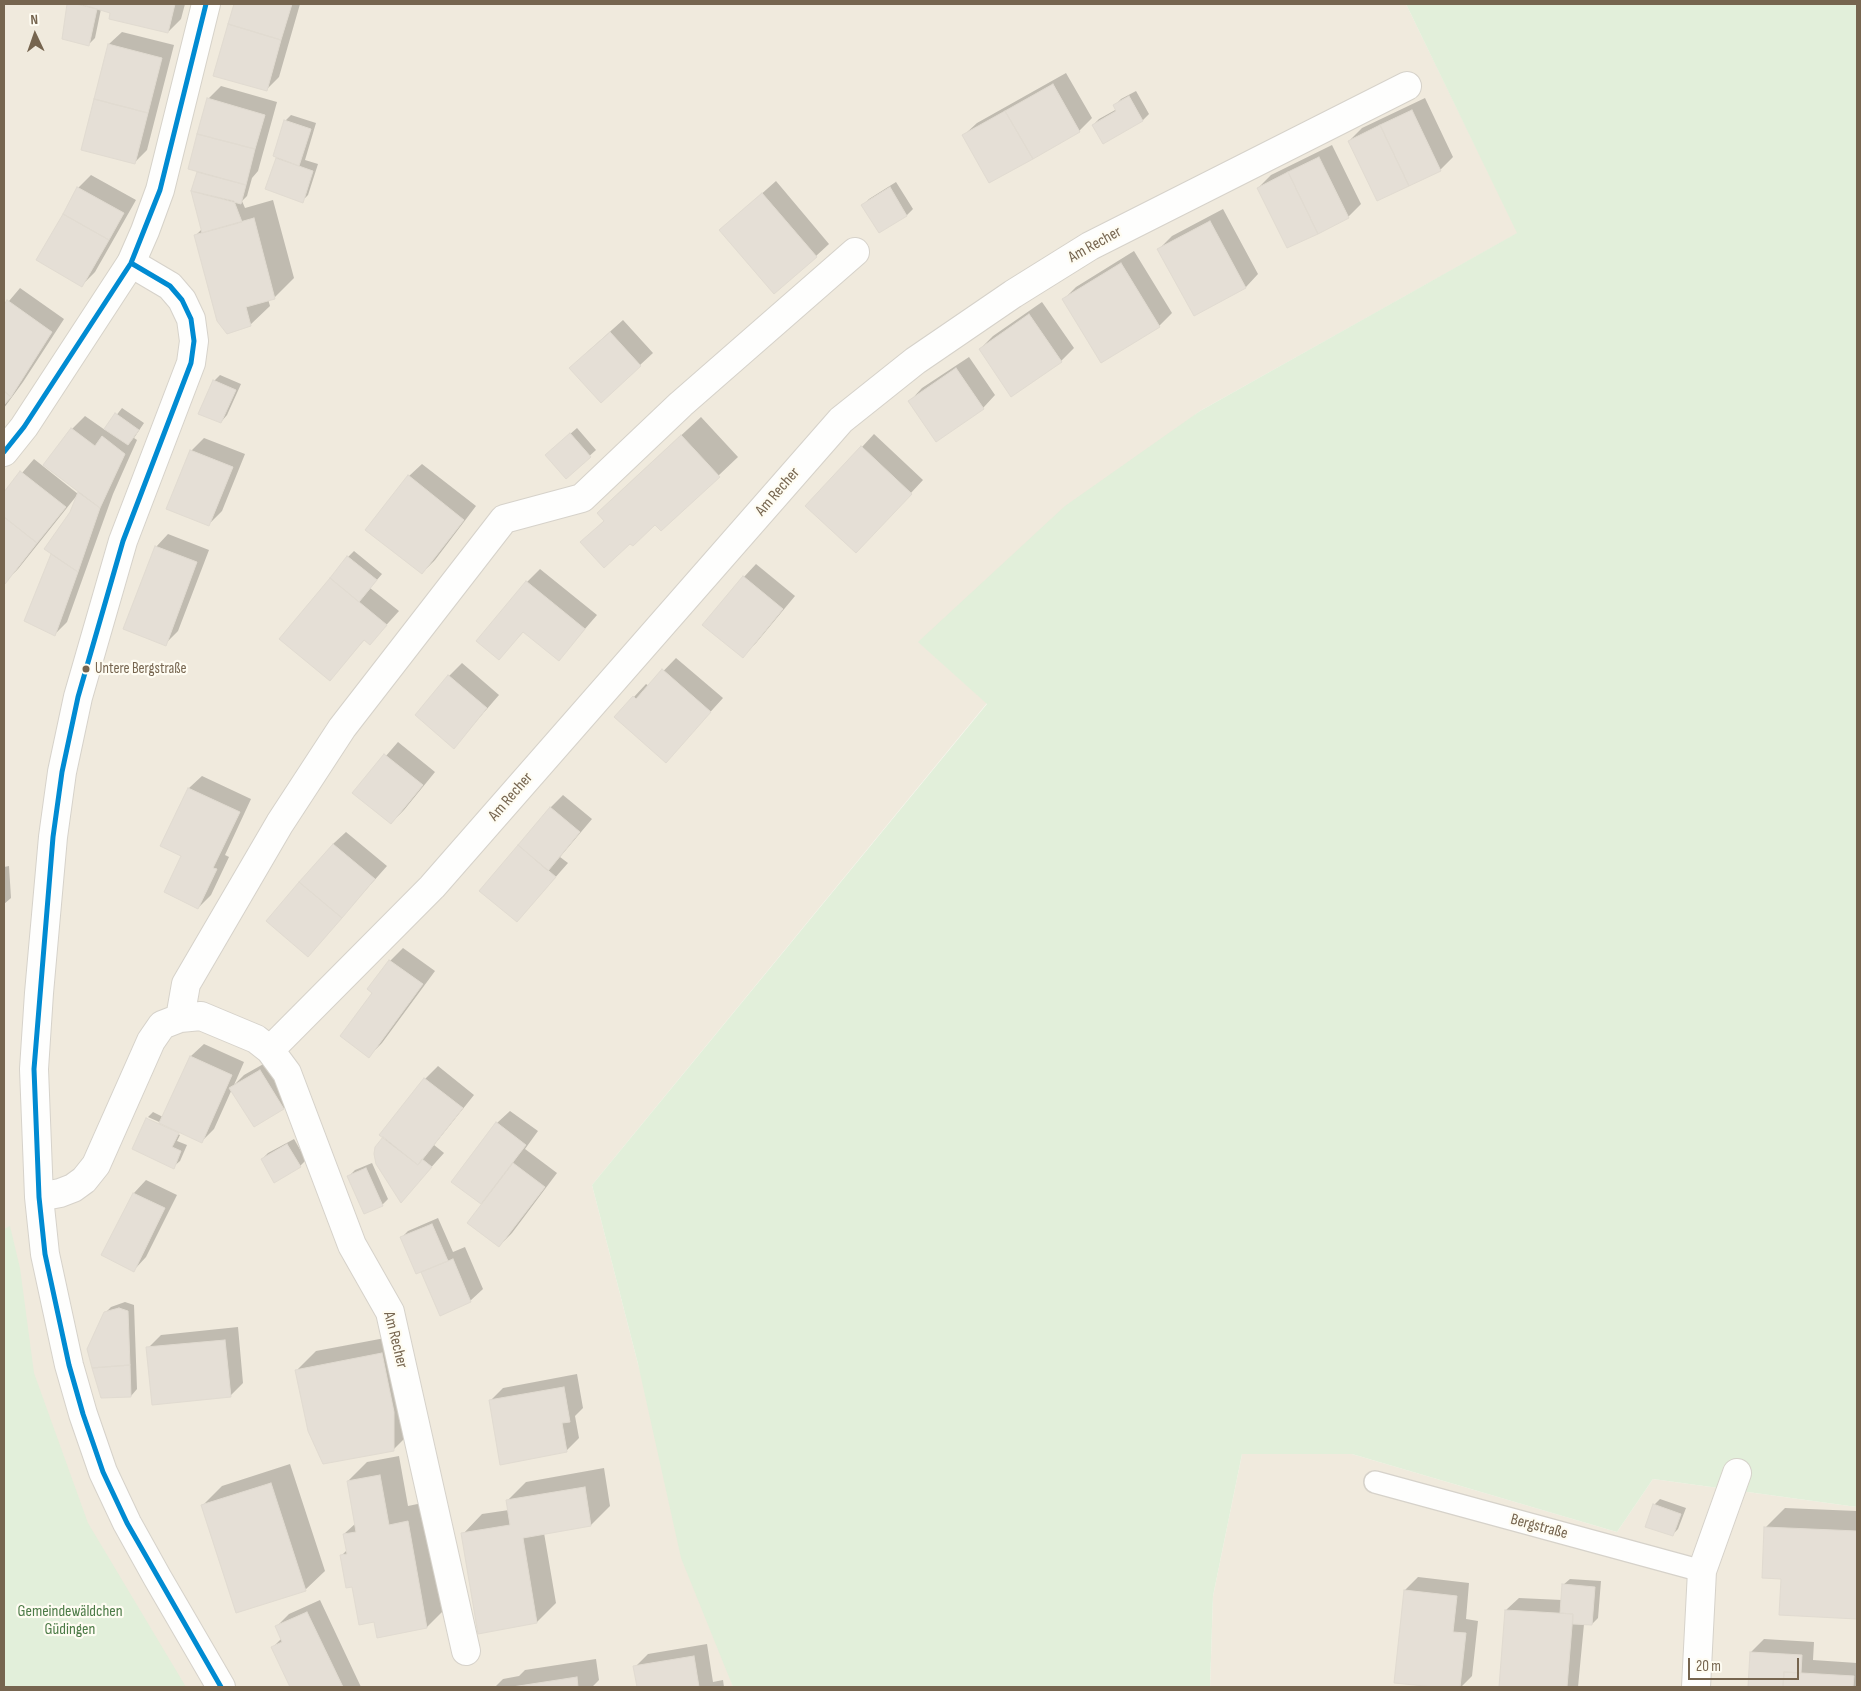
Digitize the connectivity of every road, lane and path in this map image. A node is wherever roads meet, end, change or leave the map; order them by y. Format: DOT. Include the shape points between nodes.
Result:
graph roads {
  1 [pos="206,4"];
  2 [pos="1407,86"];
  3 [pos="855,252"];
  4 [pos="131,264"];
  5 [pos="4,452"];
  6 [pos="180,1018"];
  7 [pos="270,1050"];
  8 [pos="39,1198"];
  9 [pos="1737,1473"];
  10 [pos="1375,1482"];
  11 [pos="1702,1571"];
  12 [pos="466,1651"];
  13 [pos="221,1687"];
  14 [pos="1696,1687"];
  1 -- 4 [label="street" via="160,190"];
  2 -- 7 [label="street, Am Recher" via="1090,246 914,361 841,420 432,887"];
  3 -- 6 [label="street" via="681,404 582,498 504,519 342,728 280,823 186,984"];
  4 -- 5 [label="street"];
  4 -- 8 [label="street" via="170,286 182,300 191,319 192,363 121,550 78,697 62,772 38,993 34,1069"];
  6 -- 7 [label="street, Am Recher" via="201,1016 216,1021 256,1039"];
  6 -- 8 [label="street, Am Recher" via="162,1026 151,1041 96,1165 73,1188"];
  7 -- 12 [label="street, Am Recher" via="287,1073 352,1244 390,1312"];
  8 -- 13 [label="street" via="45,1254 70,1365 103,1472 157,1576"];
  9 -- 11 [label="street"];
  10 -- 11 [label="lane, Bergstraße"];
  11 -- 14 [label="street"];
}
